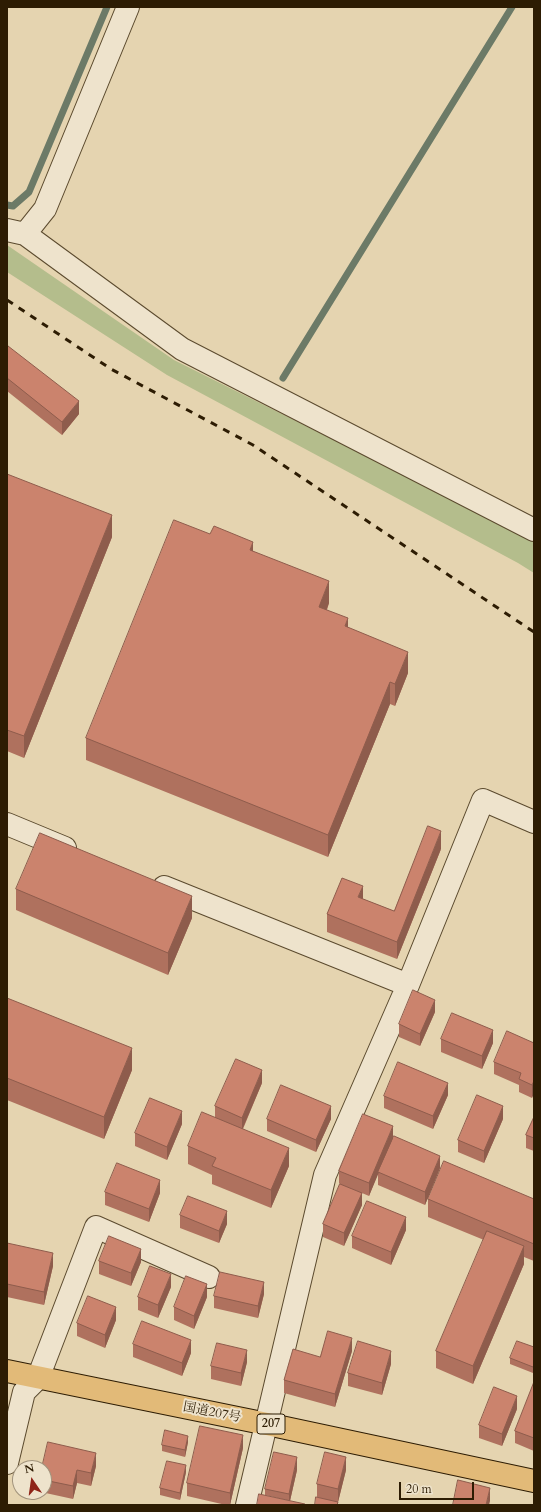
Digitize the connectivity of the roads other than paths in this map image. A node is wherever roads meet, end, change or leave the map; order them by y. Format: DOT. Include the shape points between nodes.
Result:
graph roads {
  1 [pos="128,7"];
  2 [pos="16,232"];
  3 [pos="534,530"];
  4 [pos="534,822"];
  5 [pos="7,824"];
  6 [pos="87,856"];
  7 [pos="146,880"];
  8 [pos="408,985"];
  9 [pos="209,1277"];
  10 [pos="7,1371"];
  11 [pos="38,1378"];
  12 [pos="267,1424"];
  13 [pos="7,1463"];
  14 [pos="534,1481"];
  15 [pos="246,1505"];
  1 -- 2 [label="street" via="45,209"];
  2 -- 3 [label="street" via="182,349"];
  4 -- 8 [label="street" via="484,800"];
  5 -- 6 [label="street"];
  7 -- 8 [label="street"];
  8 -- 12 [label="street" via="325,1174"];
  9 -- 11 [label="street" via="96,1227"];
  10 -- 11 [label="highway, 国道207号 / 207"];
  11 -- 12 [label="highway, 国道207号 / 207"];
  11 -- 13 [label="street" via="24,1392"];
  12 -- 14 [label="highway, 国道207号 / 207"];
  12 -- 15 [label="street"];
}
